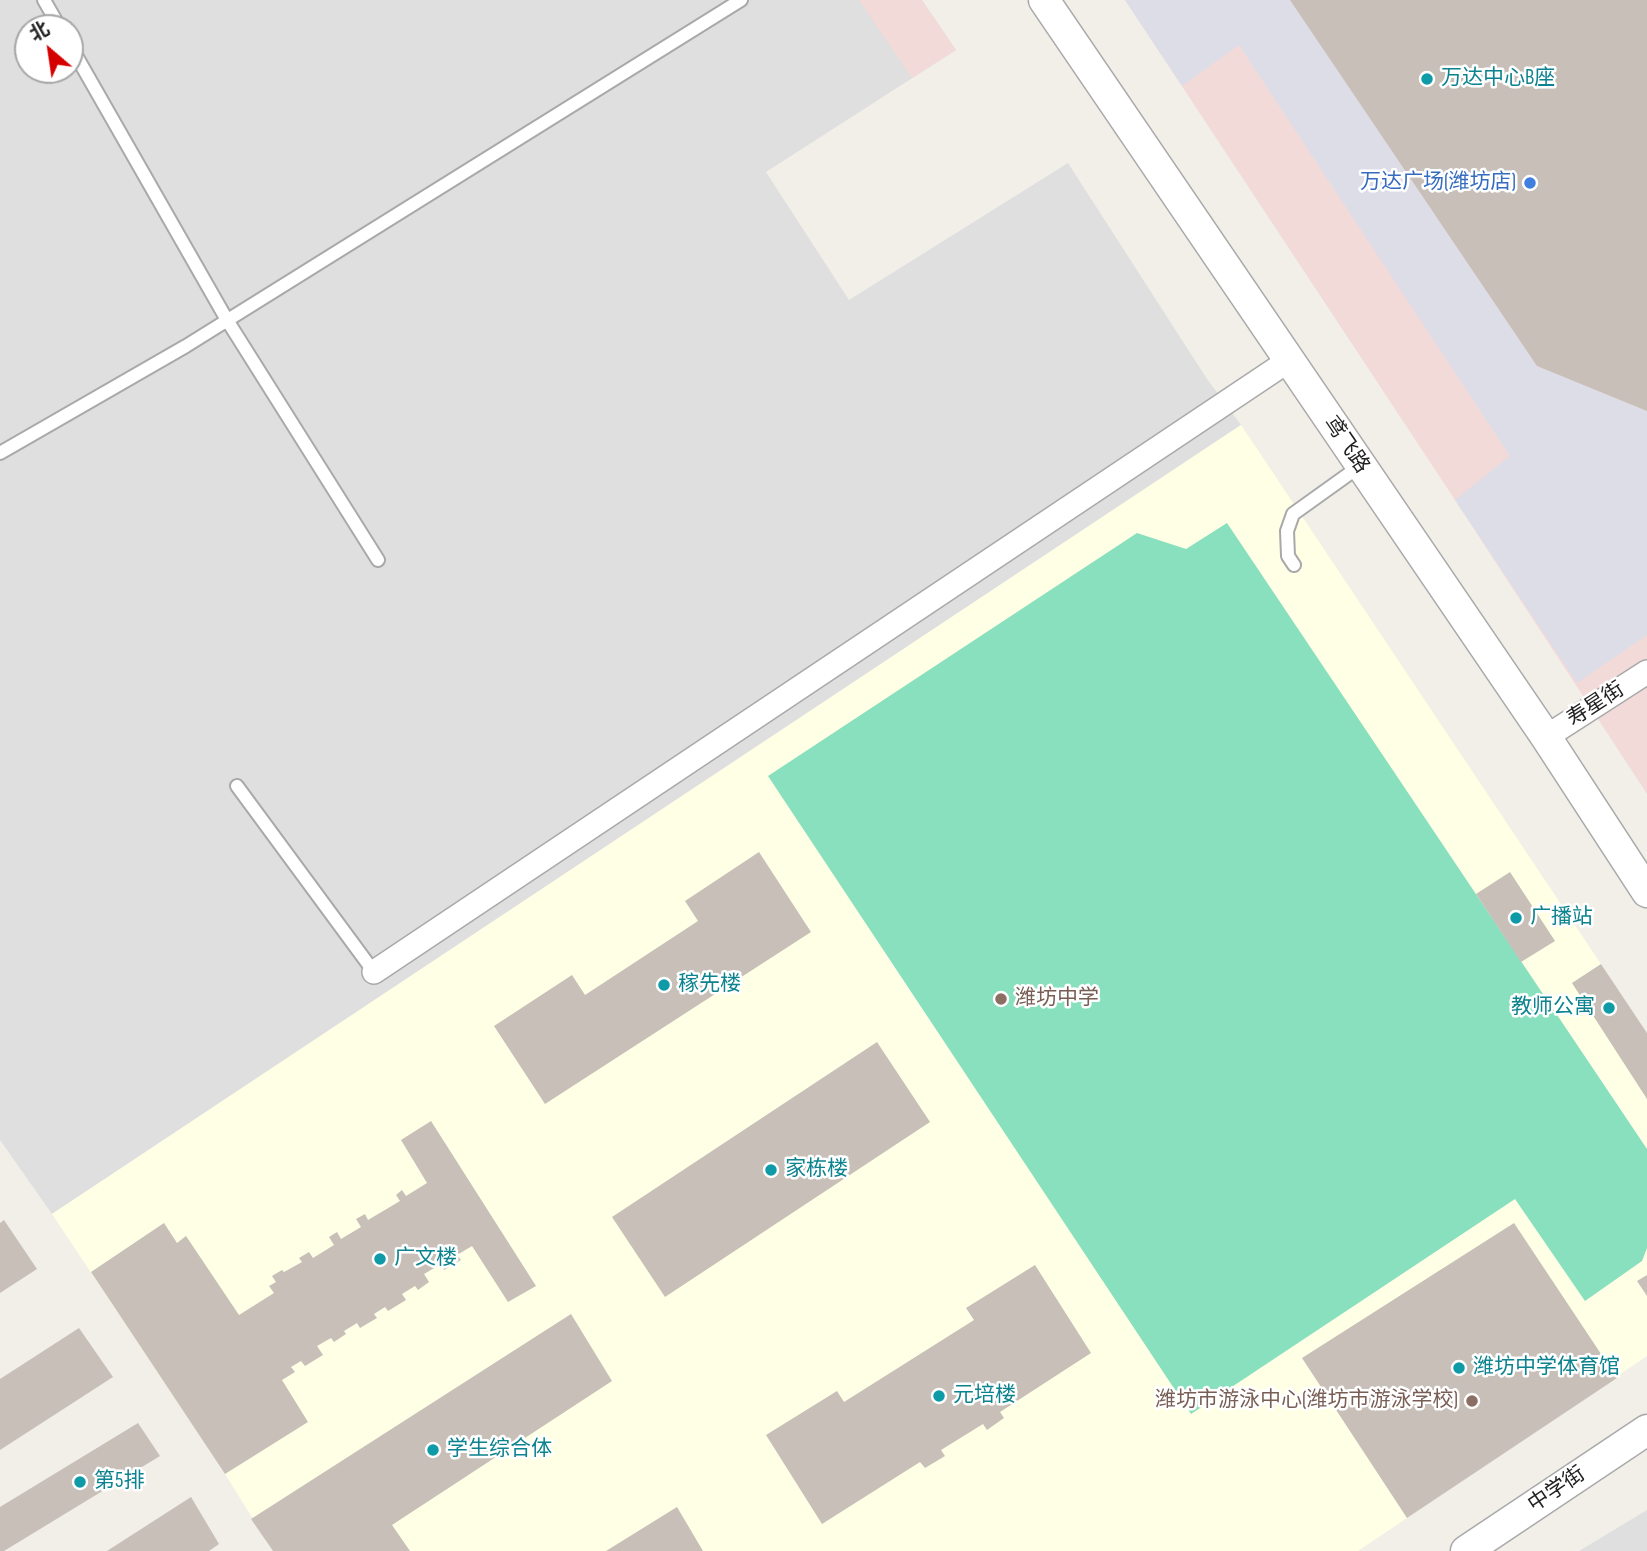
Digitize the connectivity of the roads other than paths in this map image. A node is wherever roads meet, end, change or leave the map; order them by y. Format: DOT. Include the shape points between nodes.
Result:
graph roads {
  1 [pos="741,0"];
  2 [pos="1044,0"];
  3 [pos="84,70"];
  4 [pos="227,320"];
  5 [pos="1288,361"];
  6 [pos="0,453"];
  7 [pos="1360,466"];
  8 [pos="378,559"];
  9 [pos="1294,565"];
  10 [pos="1647,672"];
  11 [pos="1546,737"];
  12 [pos="237,786"];
  13 [pos="1647,892"];
  14 [pos="374,972"];
  15 [pos="1647,1430"];
  16 [pos="1466,1551"];
  1 -- 4 [label="lane"];
  2 -- 5 [label="street, 鸢飞路"];
  3 -- 4 [label="lane"];
  4 -- 6 [label="lane"];
  4 -- 8 [label="lane"];
  5 -- 7 [label="street, 鸢飞路"];
  5 -- 14 [label="street"];
  7 -- 9 [label="lane" via="1293,514 1287,531 1288,556"];
  7 -- 11 [label="street, 鸢飞路"];
  10 -- 11 [label="street, 寿星街"];
  11 -- 13 [label="street, 鸢飞路"];
  12 -- 14 [label="lane"];
  15 -- 16 [label="street, 中学街"];
}
